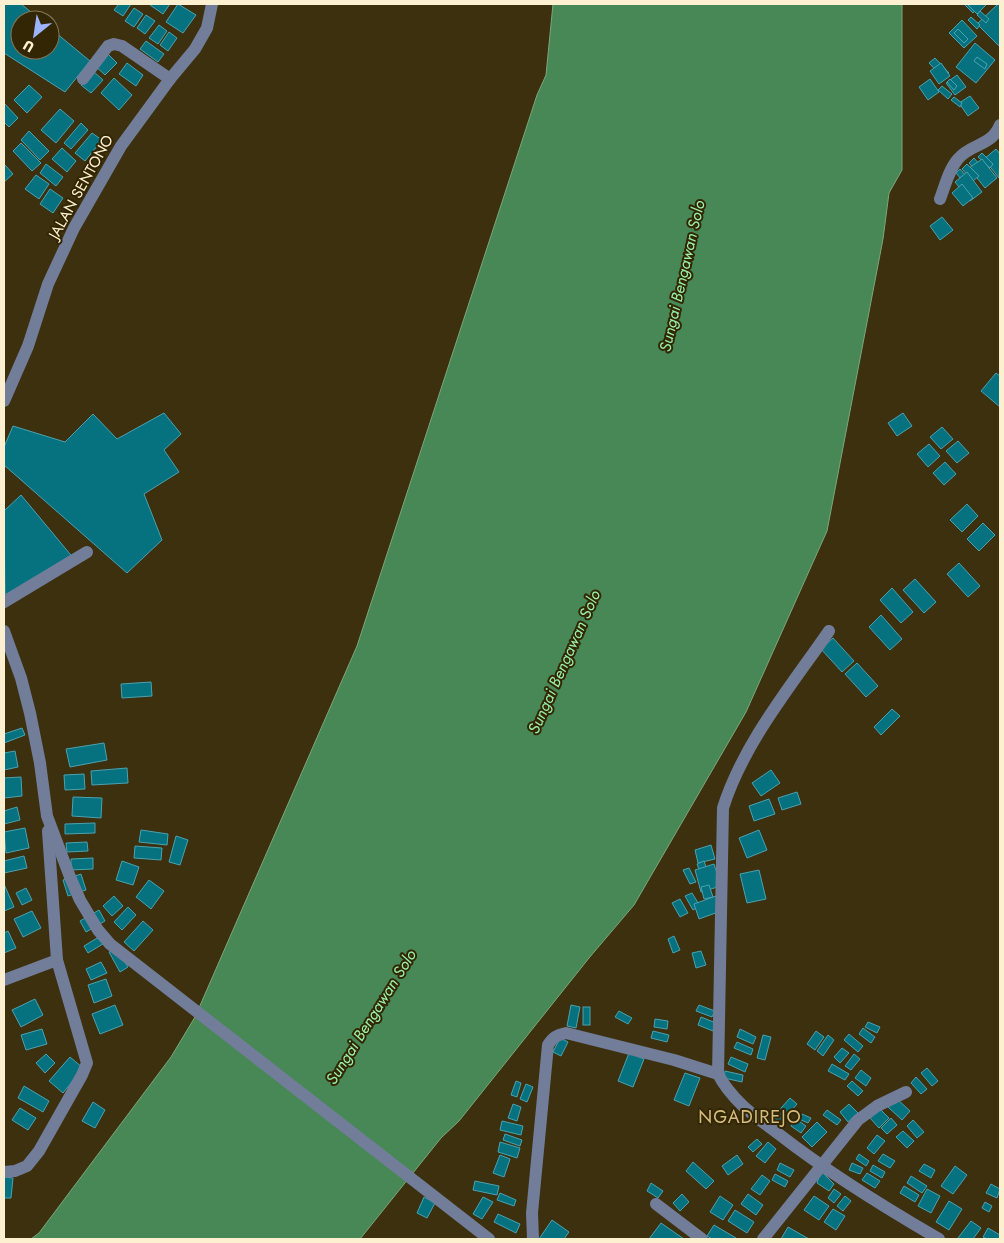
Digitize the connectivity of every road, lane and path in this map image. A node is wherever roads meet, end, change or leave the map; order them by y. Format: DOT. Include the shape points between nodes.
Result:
graph roads {
  1 [pos="212,4"];
  2 [pos="83,78"];
  3 [pos="170,79"];
  4 [pos="1000,125"];
  5 [pos="940,199"];
  6 [pos="4,401"];
  7 [pos="87,552"];
  8 [pos="4,602"];
  9 [pos="4,631"];
  10 [pos="828,631"];
  11 [pos="47,816"];
  12 [pos="56,960"];
  13 [pos="4,980"];
  14 [pos="718,1074"];
  15 [pos="906,1092"];
  16 [pos="820,1166"];
  17 [pos="4,1172"];
  18 [pos="656,1204"];
  19 [pos="489,1239"];
  20 [pos="533,1239"];
  21 [pos="702,1239"];
  22 [pos="763,1239"];
  23 [pos="939,1239"];
  1 -- 3 [label="street, JALAN SENTONO" via="206,28 195,49"];
  2 -- 3 [label="street" via="108,46 114,44 122,46"];
  3 -- 6 [label="street, JALAN SENTONO" via="121,146 74,228 48,284 28,346"];
  4 -- 5 [label="street" via="990,140 958,159"];
  7 -- 8 [label="street"];
  9 -- 11 [label="street" via="30,713"];
  10 -- 14 [label="street" via="761,728 729,789 723,808"];
  11 -- 12 [label="street"];
  11 -- 19 [label="street" via="80,900 110,944"];
  12 -- 13 [label="street"];
  12 -- 17 [label="street" via="87,1063 39,1151 27,1166"];
  14 -- 16 [label="street" via="744,1108"];
  14 -- 20 [label="street" via="566,1033 552,1039 548,1045 544,1078 532,1213"];
  15 -- 16 [label="street" via="877,1106 858,1120"];
  16 -- 22 [label="street"];
  16 -- 23 [label="street"];
  18 -- 21 [label="street"];
}
